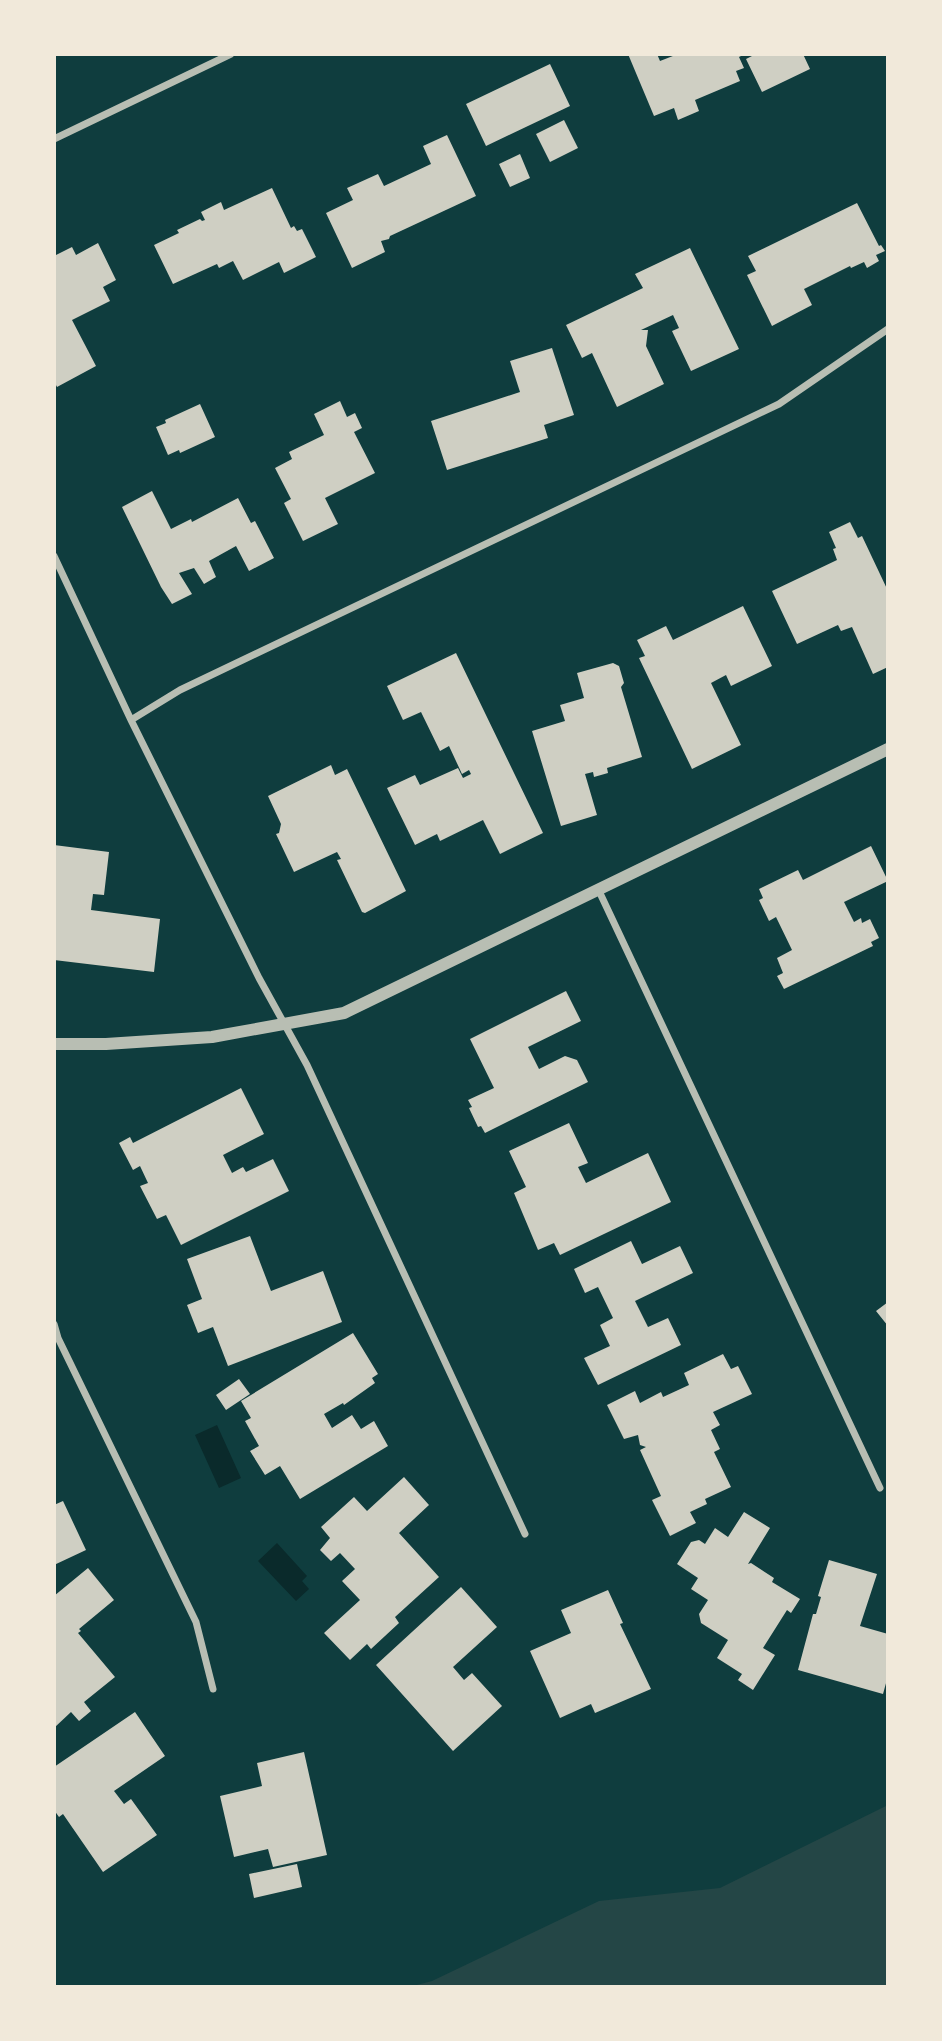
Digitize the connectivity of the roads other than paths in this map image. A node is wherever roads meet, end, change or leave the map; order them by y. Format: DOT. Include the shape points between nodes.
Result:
graph roads {
  1 [pos="231,54"];
  2 [pos="54,139"];
  3 [pos="888,329"];
  4 [pos="54,556"];
  5 [pos="131,720"];
  6 [pos="888,749"];
  7 [pos="599,891"];
  8 [pos="283,1024"];
  9 [pos="54,1044"];
  10 [pos="54,1324"];
  11 [pos="880,1488"];
  12 [pos="525,1534"];
  13 [pos="213,1689"];
  1 -- 2 [label="street"];
  3 -- 5 [label="street" via="779,404 180,690"];
  4 -- 5 [label="street"];
  5 -- 8 [label="street"];
  6 -- 7 [label="street"];
  7 -- 8 [label="street" via="344,1013"];
  7 -- 11 [label="street"];
  8 -- 9 [label="street" via="212,1037"];
  8 -- 12 [label="street" via="307,1065"];
  10 -- 13 [label="street" via="196,1622"];
}
